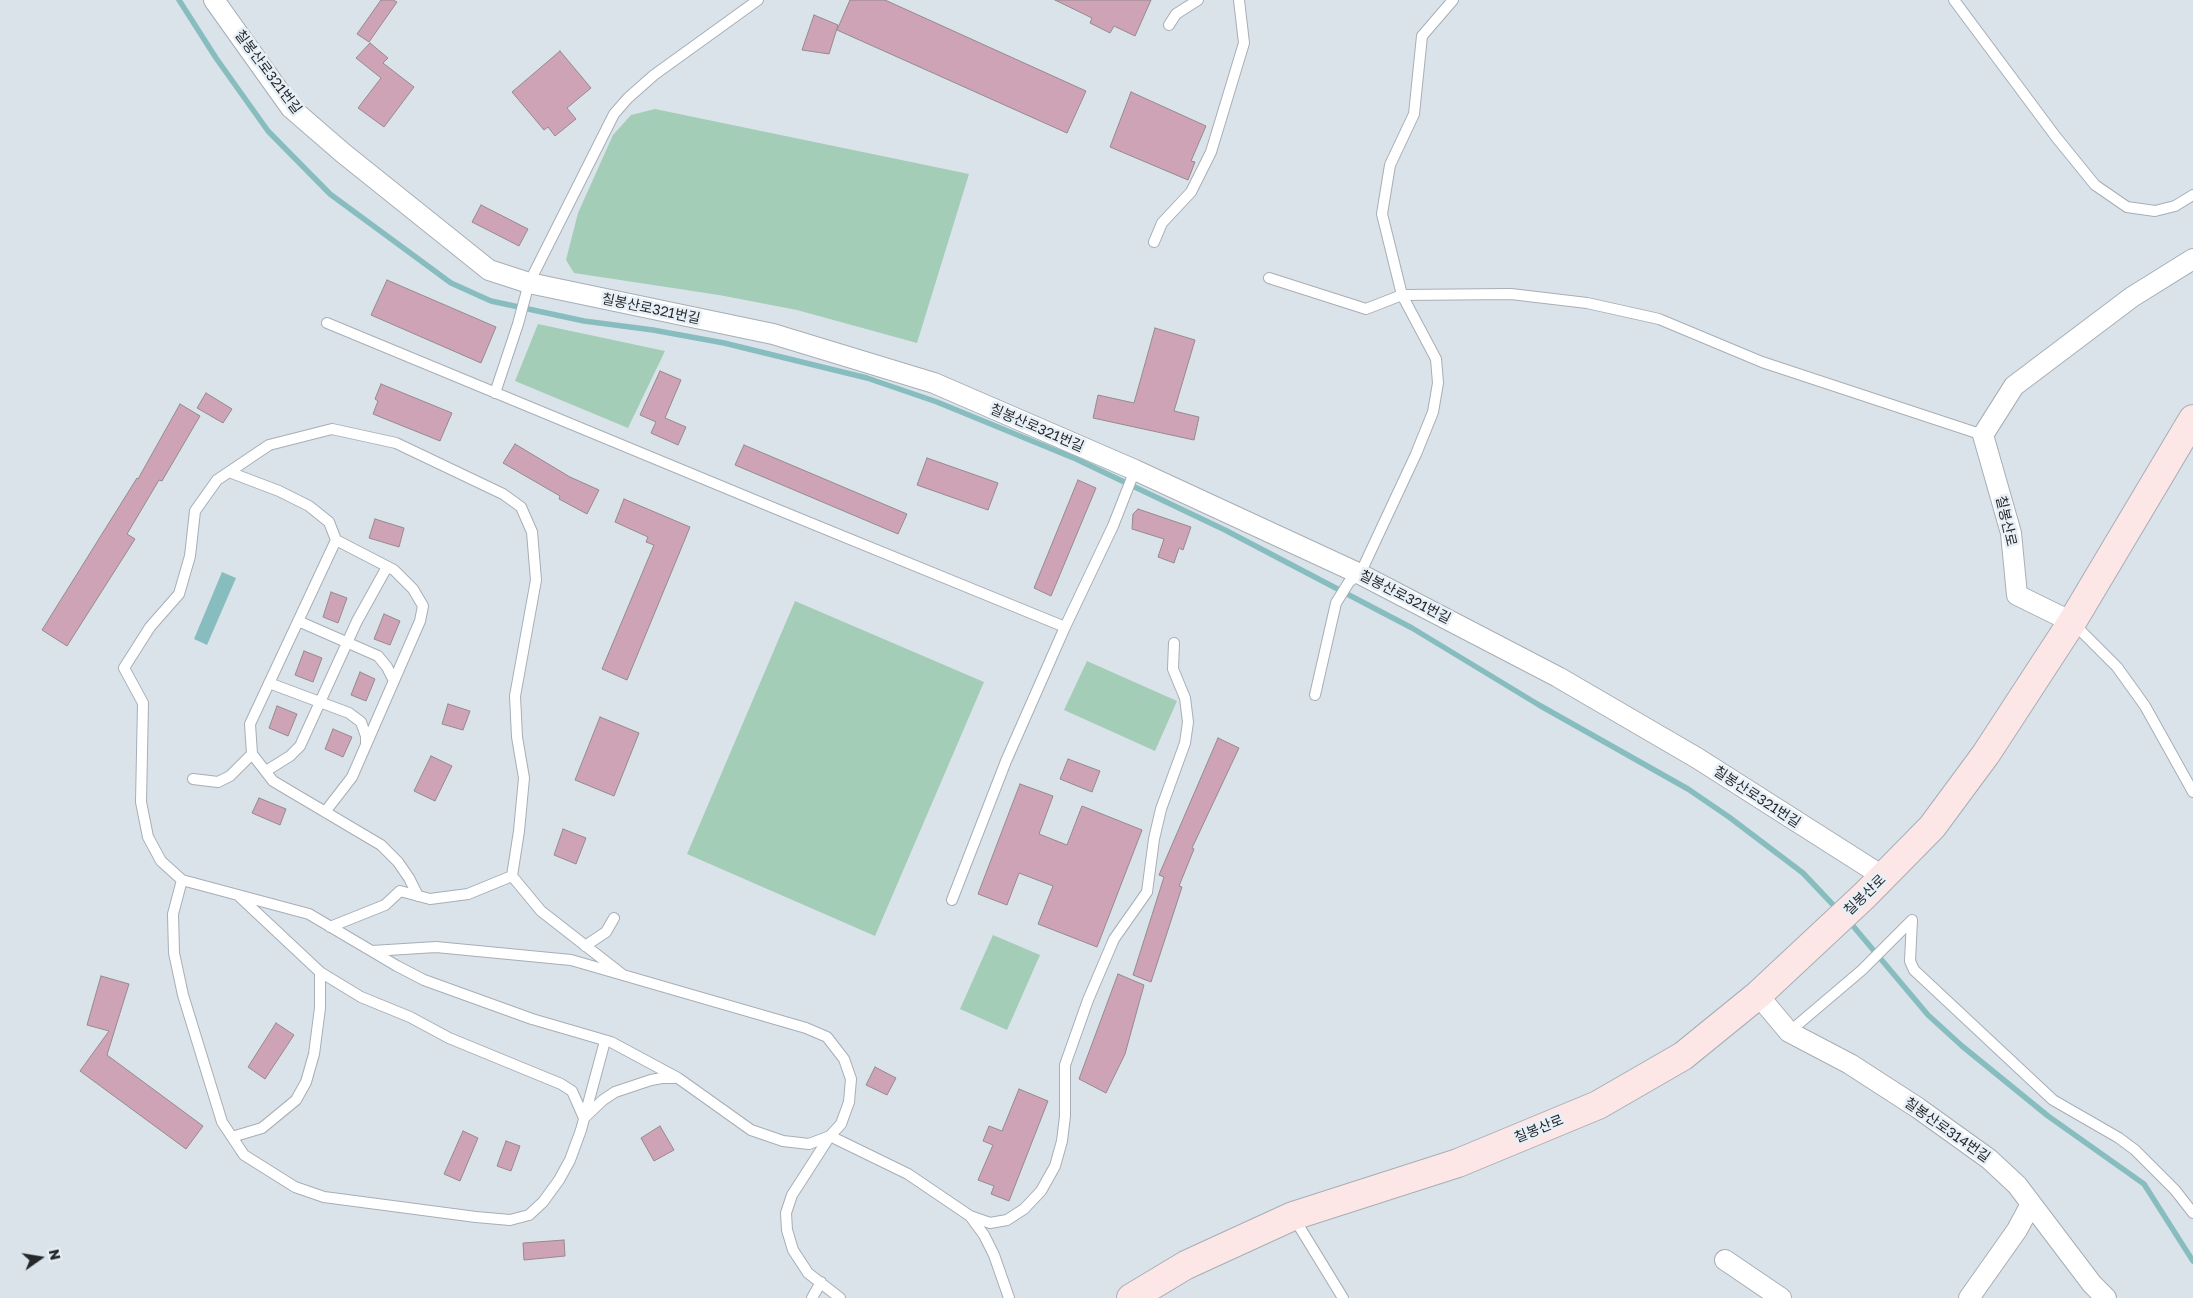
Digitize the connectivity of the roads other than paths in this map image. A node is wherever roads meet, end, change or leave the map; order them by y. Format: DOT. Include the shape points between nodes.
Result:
graph roads {
  1 [pos="214,0"];
  2 [pos="758,0"];
  3 [pos="1198,0"];
  4 [pos="1238,0"];
  5 [pos="1453,0"];
  6 [pos="1954,0"];
  7 [pos="1169,25"];
  8 [pos="2193,194"];
  9 [pos="1154,242"];
  10 [pos="2193,259"];
  11 [pos="1269,278"];
  12 [pos="529,283"];
  13 [pos="1402,295"];
  14 [pos="327,323"];
  15 [pos="495,393"];
  16 [pos="2193,419"];
  17 [pos="1983,435"];
  18 [pos="1135,470"];
  19 [pos="229,472"];
  20 [pos="336,540"];
  21 [pos="387,567"];
  22 [pos="1354,578"];
  23 [pos="298,622"];
  24 [pos="2072,622"];
  25 [pos="1065,627"];
  26 [pos="347,643"];
  27 [pos="1174,643"];
  28 [pos="394,681"];
  29 [pos="269,683"];
  30 [pos="1315,695"];
  31 [pos="319,703"];
  32 [pos="366,745"];
  33 [pos="252,754"];
  34 [pos="266,771"];
  35 [pos="193,779"];
  36 [pos="2193,792"];
  37 [pos="325,812"];
  38 [pos="512,876"];
  39 [pos="182,880"];
  40 [pos="1874,886"];
  41 [pos="238,895"];
  42 [pos="418,896"];
  43 [pos="952,900"];
  44 [pos="614,918"];
  45 [pos="330,927"];
  46 [pos="585,946"];
  47 [pos="372,951"];
  48 [pos="320,972"];
  49 [pos="624,975"];
  50 [pos="1758,995"];
  51 [pos="1789,1032"];
  52 [pos="605,1041"];
  53 [pos="678,1078"];
  54 [pos="584,1118"];
  55 [pos="830,1136"];
  56 [pos="232,1137"];
  57 [pos="2031,1204"];
  58 [pos="2193,1213"];
  59 [pos="970,1216"];
  60 [pos="1293,1216"];
  61 [pos="1725,1260"];
  62 [pos="821,1282"];
  63 [pos="812,1298"];
  64 [pos="840,1298"];
  65 [pos="1009,1298"];
  66 [pos="1131,1298"];
  67 [pos="1343,1298"];
  68 [pos="1781,1298"];
  69 [pos="1969,1298"];
  70 [pos="2106,1298"];
  1 -- 12 [label="street, 칠봉산로321번길" via="291,108 489,270"];
  2 -- 12 [label="lane" via="654,75 614,114"];
  3 -- 7 [label="lane" via="1176,14"];
  4 -- 9 [label="lane" via="1244,43 1211,152 1191,192 1162,223"];
  5 -- 13 [label="lane" via="1422,36 1414,114 1390,165 1382,214"];
  6 -- 8 [label="lane" via="2095,185 2127,207 2155,211 2175,206"];
  10 -- 17 [label="street" via="2132,297 2014,386"];
  11 -- 13 [label="lane" via="1366,309"];
  12 -- 15 [label="lane"];
  12 -- 18 [label="street, 칠봉산로321번길" via="773,334 934,383"];
  13 -- 17 [label="lane" via="1511,294 1587,303 1659,319 1762,362"];
  13 -- 22 [label="lane" via="1436,359 1438,383 1433,412 1416,454"];
  14 -- 15 [label="lane"];
  15 -- 25 [label="lane"];
  16 -- 24 [label="street"];
  17 -- 24 [label="street, 칠봉산로" via="2011,533 2017,595"];
  18 -- 22 [label="street, 칠봉산로321번길"];
  18 -- 25 [label="lane"];
  19 -- 20 [label="lane" via="310,506 329,522"];
  19 -- 38 [label="lane" via="269,445 332,429 396,443 503,494 521,506 532,532 536,580 515,696 524,778"];
  19 -- 39 [label="lane" via="217,480 194,511 190,556 179,594 150,626 124,668 143,703 141,802 148,838 161,861"];
  20 -- 21 [label="lane"];
  20 -- 23 [label="lane"];
  21 -- 26 [label="lane"];
  21 -- 28 [label="lane" via="413,589 422,606 420,621"];
  22 -- 30 [label="lane" via="1336,603"];
  22 -- 40 [label="street, 칠봉산로321번길" via="1558,677 1697,758"];
  23 -- 26 [label="lane"];
  23 -- 29 [label="lane"];
  24 -- 36 [label="lane" via="2117,667 2146,706"];
  24 -- 40 [label="street, 칠봉산로" via="1986,754 1932,827"];
  25 -- 43 [label="lane" via="1006,761"];
  26 -- 28 [label="lane" via="378,656"];
  26 -- 31 [label="lane"];
  27 -- 59 [label="lane" via="1173,669 1185,698 1188,722 1185,743 1161,809 1146,892 1114,939 1088,1000 1066,1065 1065,1116 1055,1166 1041,1191 1024,1209 1007,1220 990,1222"];
  28 -- 32 [label="lane"];
  29 -- 31 [label="lane"];
  29 -- 33 [label="lane" via="250,724"];
  31 -- 32 [label="lane" via="349,713 361,722"];
  31 -- 34 [label="lane" via="300,746"];
  32 -- 37 [label="lane" via="352,777"];
  33 -- 34 [label="lane"];
  33 -- 35 [label="lane" via="230,776 218,782"];
  34 -- 37 [label="lane" via="272,781"];
  37 -- 42 [label="lane" via="381,845 398,862"];
  38 -- 42 [label="lane" via="468,894"];
  38 -- 46 [label="lane" via="541,911"];
  39 -- 41 [label="lane"];
  39 -- 56 [label="lane" via="173,914 174,953 183,995 222,1122"];
  40 -- 50 [label="street, 칠봉산로"];
  41 -- 45 [label="lane" via="309,914"];
  41 -- 48 [label="lane"];
  42 -- 45 [label="lane" via="400,891 385,905"];
  44 -- 46 [label="lane" via="606,932"];
  45 -- 47 [label="lane"];
  46 -- 49 [label="lane"];
  47 -- 49 [label="lane" via="436,947 571,960"];
  47 -- 52 [label="lane" via="424,980"];
  48 -- 54 [label="lane" via="361,997 410,1017 448,1038 560,1084 572,1091"];
  48 -- 56 [label="lane" via="320,1008 314,1054 306,1082 296,1100 262,1128"];
  49 -- 55 [label="lane" via="827,1037 844,1059 851,1079 849,1102 841,1124"];
  50 -- 51 [label="street, 칠봉산로314번길"];
  50 -- 60 [label="street, 칠봉산로" via="1683,1056 1598,1105 1458,1163"];
  51 -- 57 [label="street, 칠봉산로314번길" via="1850,1064 1973,1147 2017,1185"];
  51 -- 58 [label="lane" via="1862,970 1912,920 1910,961 1914,970 2053,1100 2135,1150"];
  52 -- 53 [label="lane"];
  52 -- 54 [label="lane"];
  53 -- 54 [label="lane" via="662,1078 615,1092"];
  53 -- 55 [label="lane" via="751,1130 783,1141 809,1144"];
  54 -- 56 [label="lane" via="570,1160 559,1180 530,1215 510,1220 324,1197 295,1187 244,1155"];
  55 -- 59 [label="lane" via="908,1174"];
  55 -- 62 [label="lane" via="792,1195 786,1213 793,1250 808,1272"];
  57 -- 69 [label="street" via="2017,1230"];
  57 -- 70 [label="street, 칠봉산로314번길"];
  59 -- 65 [label="lane" via="994,1255"];
  60 -- 66 [label="street, 칠봉산로" via="1186,1264"];
  60 -- 67 [label="lane"];
  61 -- 68 [label="street"];
  62 -- 63 [label="lane"];
  62 -- 64 [label="lane"];
}
